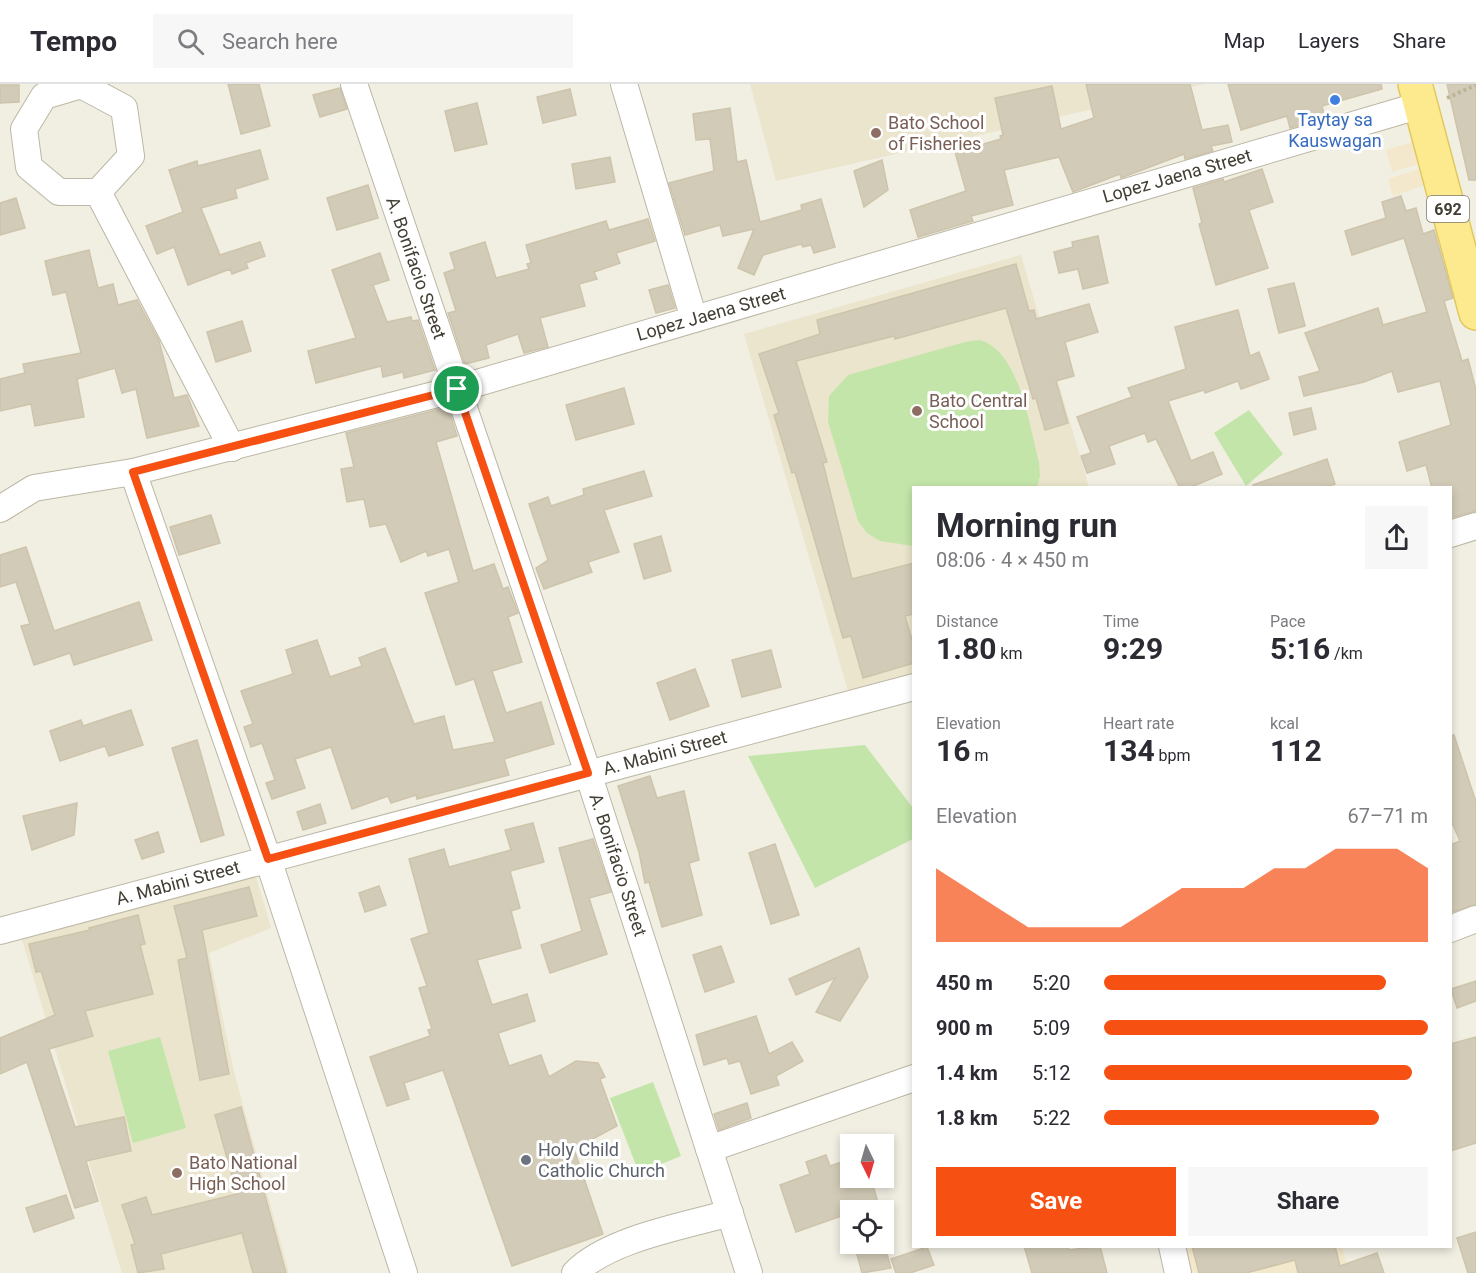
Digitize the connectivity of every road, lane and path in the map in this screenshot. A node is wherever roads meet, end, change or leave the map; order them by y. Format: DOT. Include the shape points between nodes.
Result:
graph roads {
  1 [pos="354,84"];
  2 [pos="624,84"];
  3 [pos="1418,94"];
  4 [pos="98,192"];
  5 [pos="1476,313"];
  6 [pos="694,319"];
  7 [pos="457,389"];
  8 [pos="232,448"];
  9 [pos="133,472"];
  10 [pos="0,509"];
  11 [pos="1476,526"];
  12 [pos="1452,533"];
  13 [pos="912,688"];
  14 [pos="588,773"];
  15 [pos="268,859"];
  16 [pos="1476,919"];
  17 [pos="1452,928"];
  18 [pos="0,931"];
  19 [pos="912,1079"];
  20 [pos="709,1149"];
  21 [pos="730,1213"];
  22 [pos="1172,1248"];
  23 [pos="404,1273"];
  24 [pos="575,1273"];
  25 [pos="749,1273"];
  26 [pos="1178,1273"];
  1 -- 7 [label="street, A. Bonifacio Street"];
  2 -- 6 [label="street"];
  3 -- 5 [label="main road, 692"];
  3 -- 6 [label="street, Lopez Jaena Street"];
  4 -- 4 [label="street" via="131,156 124,108 81,85 44,96 24,129 30,167 59,192"];
  4 -- 8 [label="street"];
  6 -- 7 [label="street, Lopez Jaena Street"];
  7 -- 8 [label="street, Lopez Jaena Street"];
  7 -- 14 [label="street, A. Bonifacio Street"];
  8 -- 9 [label="street, Lopez Jaena Street"];
  9 -- 10 [label="street, Lopez Jaena Street" via="34,488"];
  9 -- 15 [label="street"];
  11 -- 12 [label="street"];
  13 -- 14 [label="street, A. Mabini Street"];
  14 -- 15 [label="street, A. Mabini Street"];
  14 -- 20 [label="street, A. Bonifacio Street"];
  15 -- 18 [label="street, A. Mabini Street"];
  15 -- 23 [label="street"];
  16 -- 17 [label="street"];
  19 -- 20 [label="street"];
  20 -- 21 [label="street, A. Bonifacio Street"];
  21 -- 24 [label="street" via="614,1247 586,1262"];
  21 -- 25 [label="street, A. Bonifacio Street"];
  22 -- 26 [label="street"];
}
